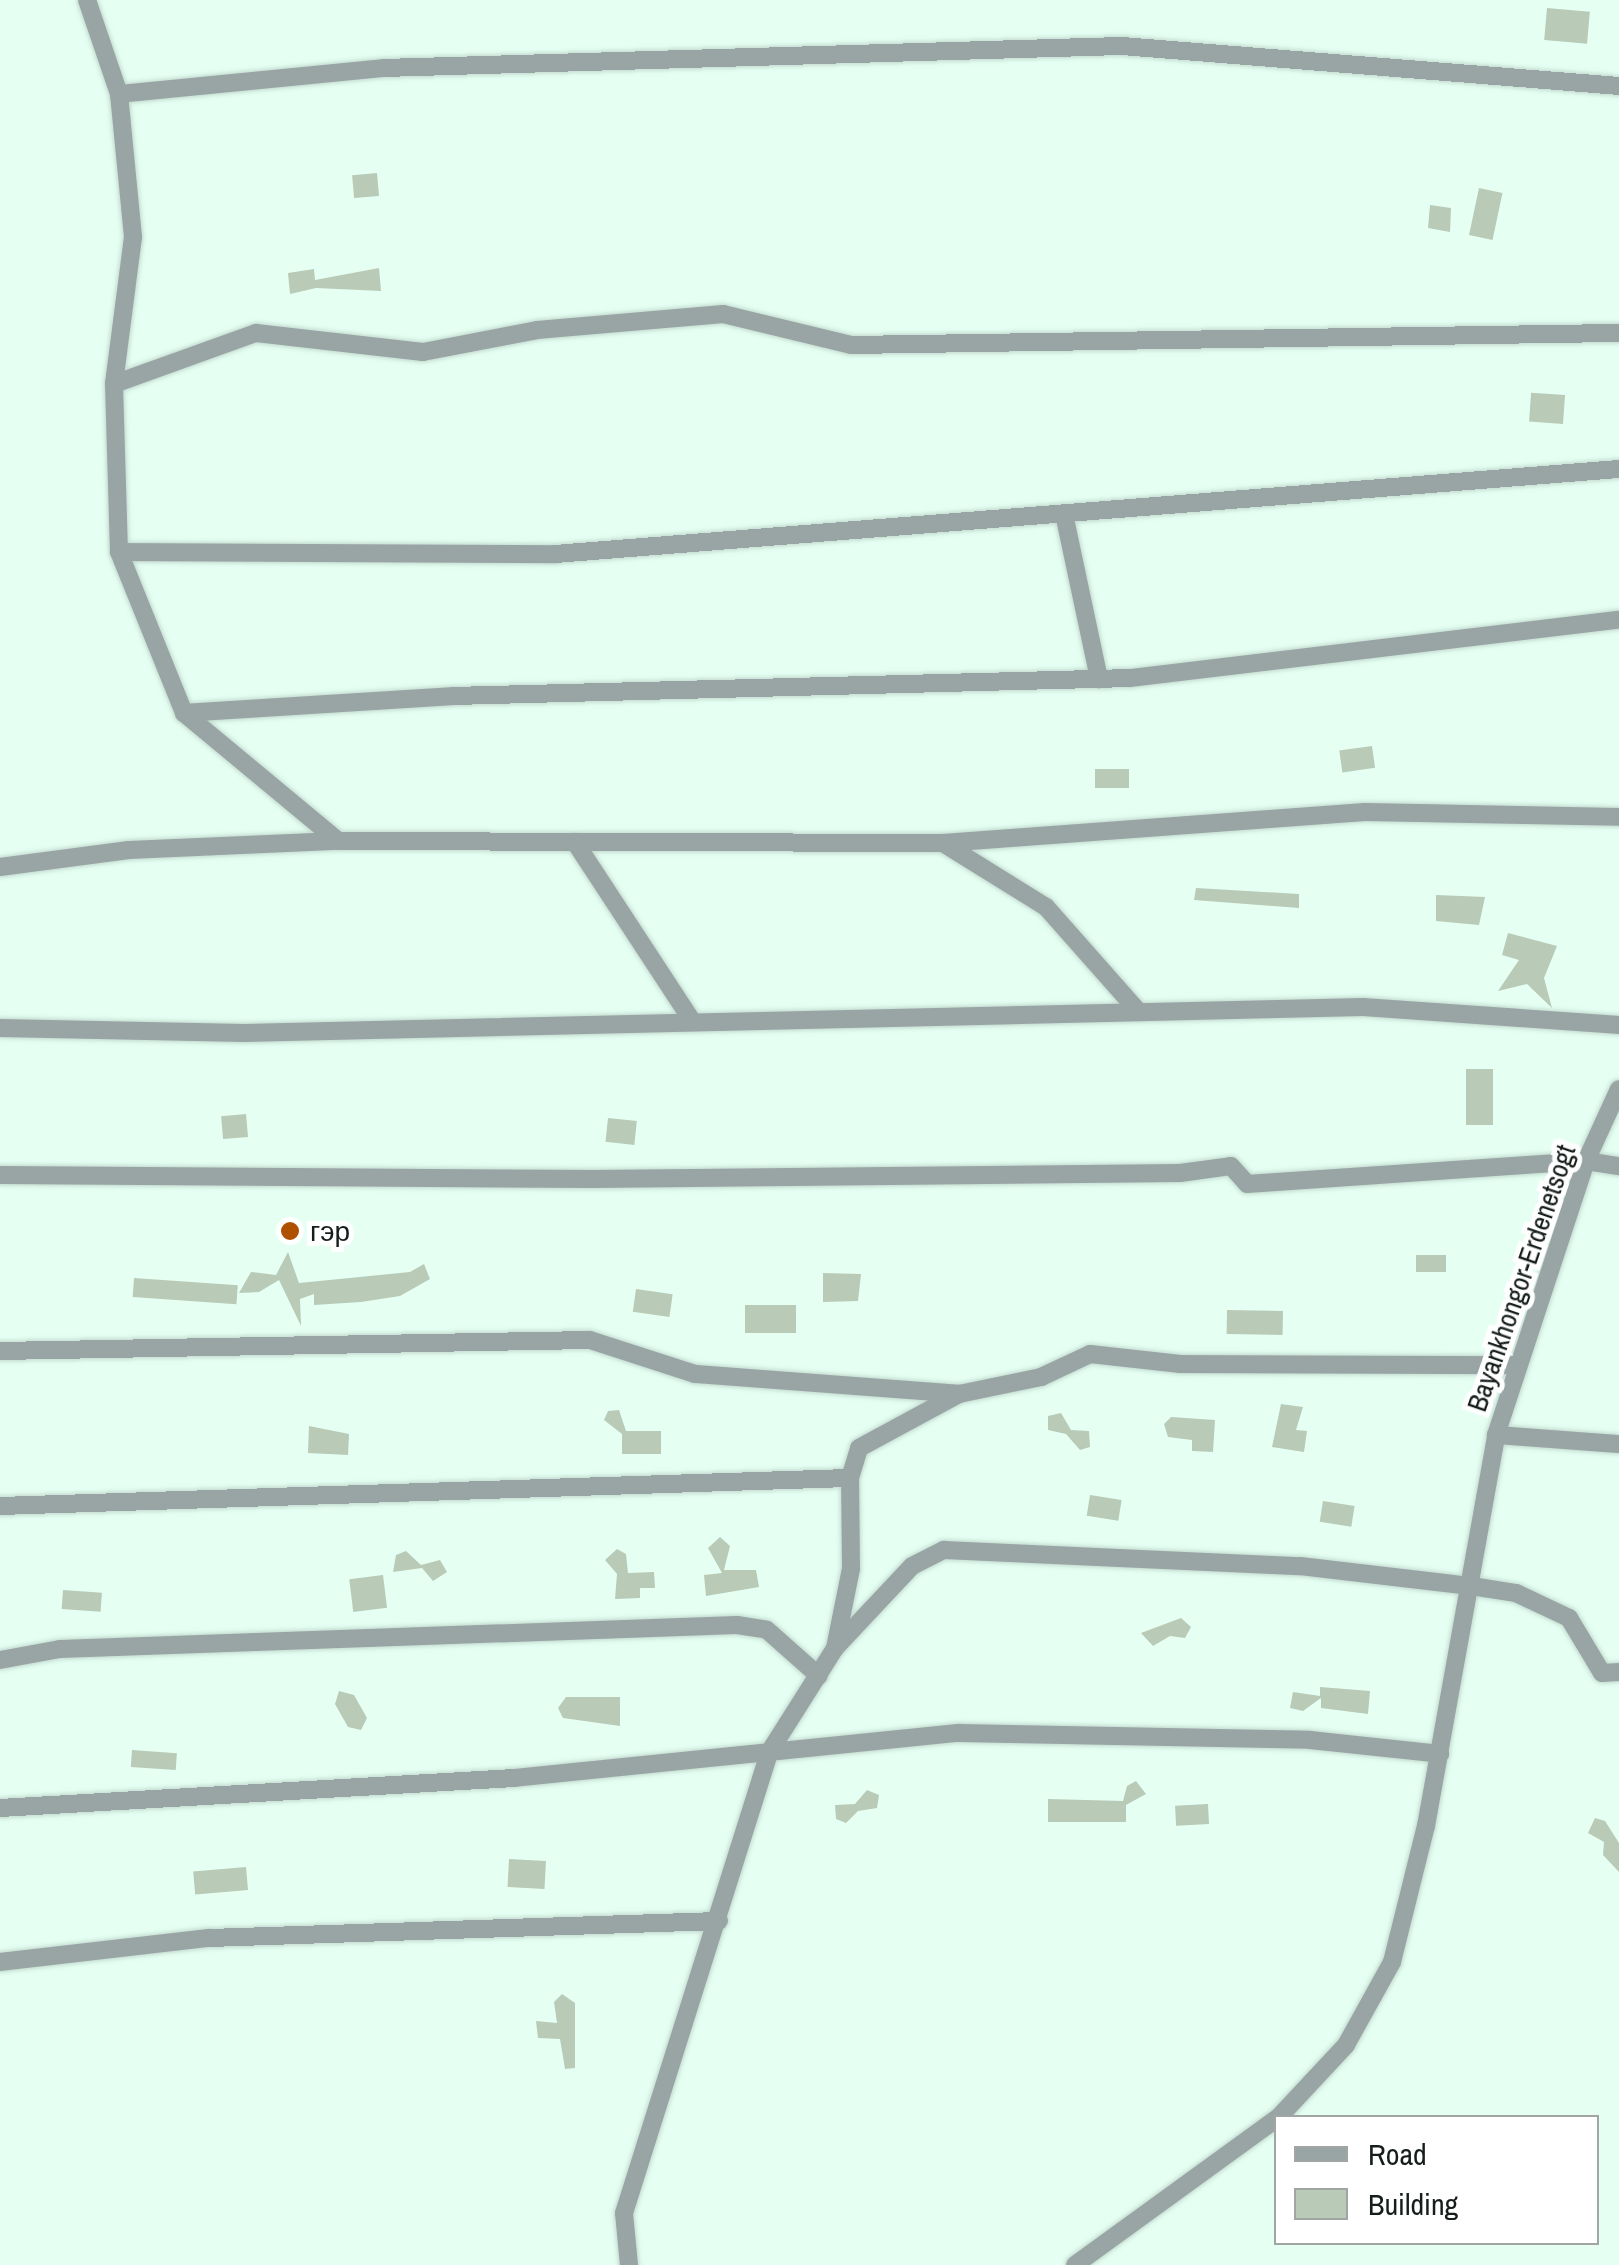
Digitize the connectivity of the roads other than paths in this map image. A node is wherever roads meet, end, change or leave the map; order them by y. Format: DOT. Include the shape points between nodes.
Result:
graph roads {
  1 [pos="87,0"];
  2 [pos="1619,86"];
  3 [pos="119,94"];
  4 [pos="1619,333"];
  5 [pos="114,384"];
  6 [pos="1619,470"];
  7 [pos="1064,514"];
  8 [pos="119,552"];
  9 [pos="1619,620"];
  10 [pos="1099,679"];
  11 [pos="184,714"];
  12 [pos="1619,818"];
  13 [pos="338,841"];
  14 [pos="575,842"];
  15 [pos="943,843"];
  16 [pos="0,867"];
  17 [pos="1139,1012"];
  18 [pos="694,1022"];
  19 [pos="1619,1025"];
  20 [pos="0,1028"];
  21 [pos="1619,1089"];
  22 [pos="1586,1160"];
  23 [pos="1619,1166"];
  24 [pos="0,1175"];
  25 [pos="0,1351"];
  26 [pos="1514,1365"];
  27 [pos="959,1394"];
  28 [pos="1496,1434"];
  29 [pos="1619,1444"];
  30 [pos="850,1478"];
  31 [pos="0,1506"];
  32 [pos="1471,1586"];
  33 [pos="835,1648"];
  34 [pos="0,1660"];
  35 [pos="1619,1672"];
  36 [pos="819,1676"];
  37 [pos="770,1750"];
  38 [pos="1440,1754"];
  39 [pos="0,1808"];
  40 [pos="719,1921"];
  41 [pos="0,1962"];
  42 [pos="1280,2115"];
  43 [pos="1274,2120"];
  44 [pos="629,2265"];
  45 [pos="1075,2265"];
  1 -- 3 [label="street"];
  2 -- 3 [label="street" via="1122,46 384,68"];
  3 -- 5 [label="street" via="133,237"];
  4 -- 5 [label="street" via="851,345 723,314 537,330 423,352 256,333"];
  5 -- 8 [label="street"];
  6 -- 7 [label="street"];
  7 -- 8 [label="street" via="555,554"];
  7 -- 10 [label="street"];
  8 -- 11 [label="street"];
  9 -- 10 [label="street"];
  10 -- 11 [label="street" via="453,696"];
  11 -- 13 [label="street"];
  12 -- 15 [label="street" via="1365,812"];
  13 -- 14 [label="street"];
  13 -- 16 [label="street" via="129,850"];
  14 -- 15 [label="street"];
  14 -- 18 [label="street"];
  15 -- 17 [label="street" via="1046,907"];
  17 -- 18 [label="street"];
  17 -- 19 [label="street" via="1363,1007"];
  18 -- 20 [label="street" via="244,1033"];
  21 -- 22 [label="street, Bayankhongor-Erdenetsogt"];
  22 -- 23 [label="street"];
  22 -- 24 [label="street" via="1247,1184 1231,1166 1180,1173 612,1179"];
  22 -- 26 [label="street, Bayankhongor-Erdenetsogt"];
  25 -- 27 [label="street" via="590,1340 695,1374"];
  26 -- 27 [label="street" via="1180,1364 1090,1354 1041,1378"];
  26 -- 28 [label="street, Bayankhongor-Erdenetsogt"];
  27 -- 30 [label="street" via="859,1448"];
  28 -- 29 [label="street"];
  28 -- 32 [label="street, Bayankhongor-Erdenetsogt"];
  30 -- 31 [label="street"];
  30 -- 33 [label="street" via="850,1569"];
  32 -- 33 [label="street" via="1300,1566 944,1550 912,1566"];
  32 -- 35 [label="street" via="1516,1593 1569,1618 1602,1672"];
  32 -- 38 [label="street, Bayankhongor-Erdenetsogt"];
  33 -- 36 [label="street"];
  34 -- 36 [label="street" via="60,1649 737,1625 767,1630"];
  36 -- 37 [label="street"];
  37 -- 38 [label="street" via="959,1733 1310,1740"];
  37 -- 39 [label="street" via="514,1778"];
  37 -- 40 [label="street"];
  38 -- 42 [label="street, Bayankhongor-Erdenetsogt" via="1405,1917 1375,2001 1346,2045"];
  40 -- 41 [label="street" via="209,1938"];
  40 -- 44 [label="street" via="624,2213"];
  43 -- 45 [label="street, Bayankhongor-Erdenetsogt"];
}
